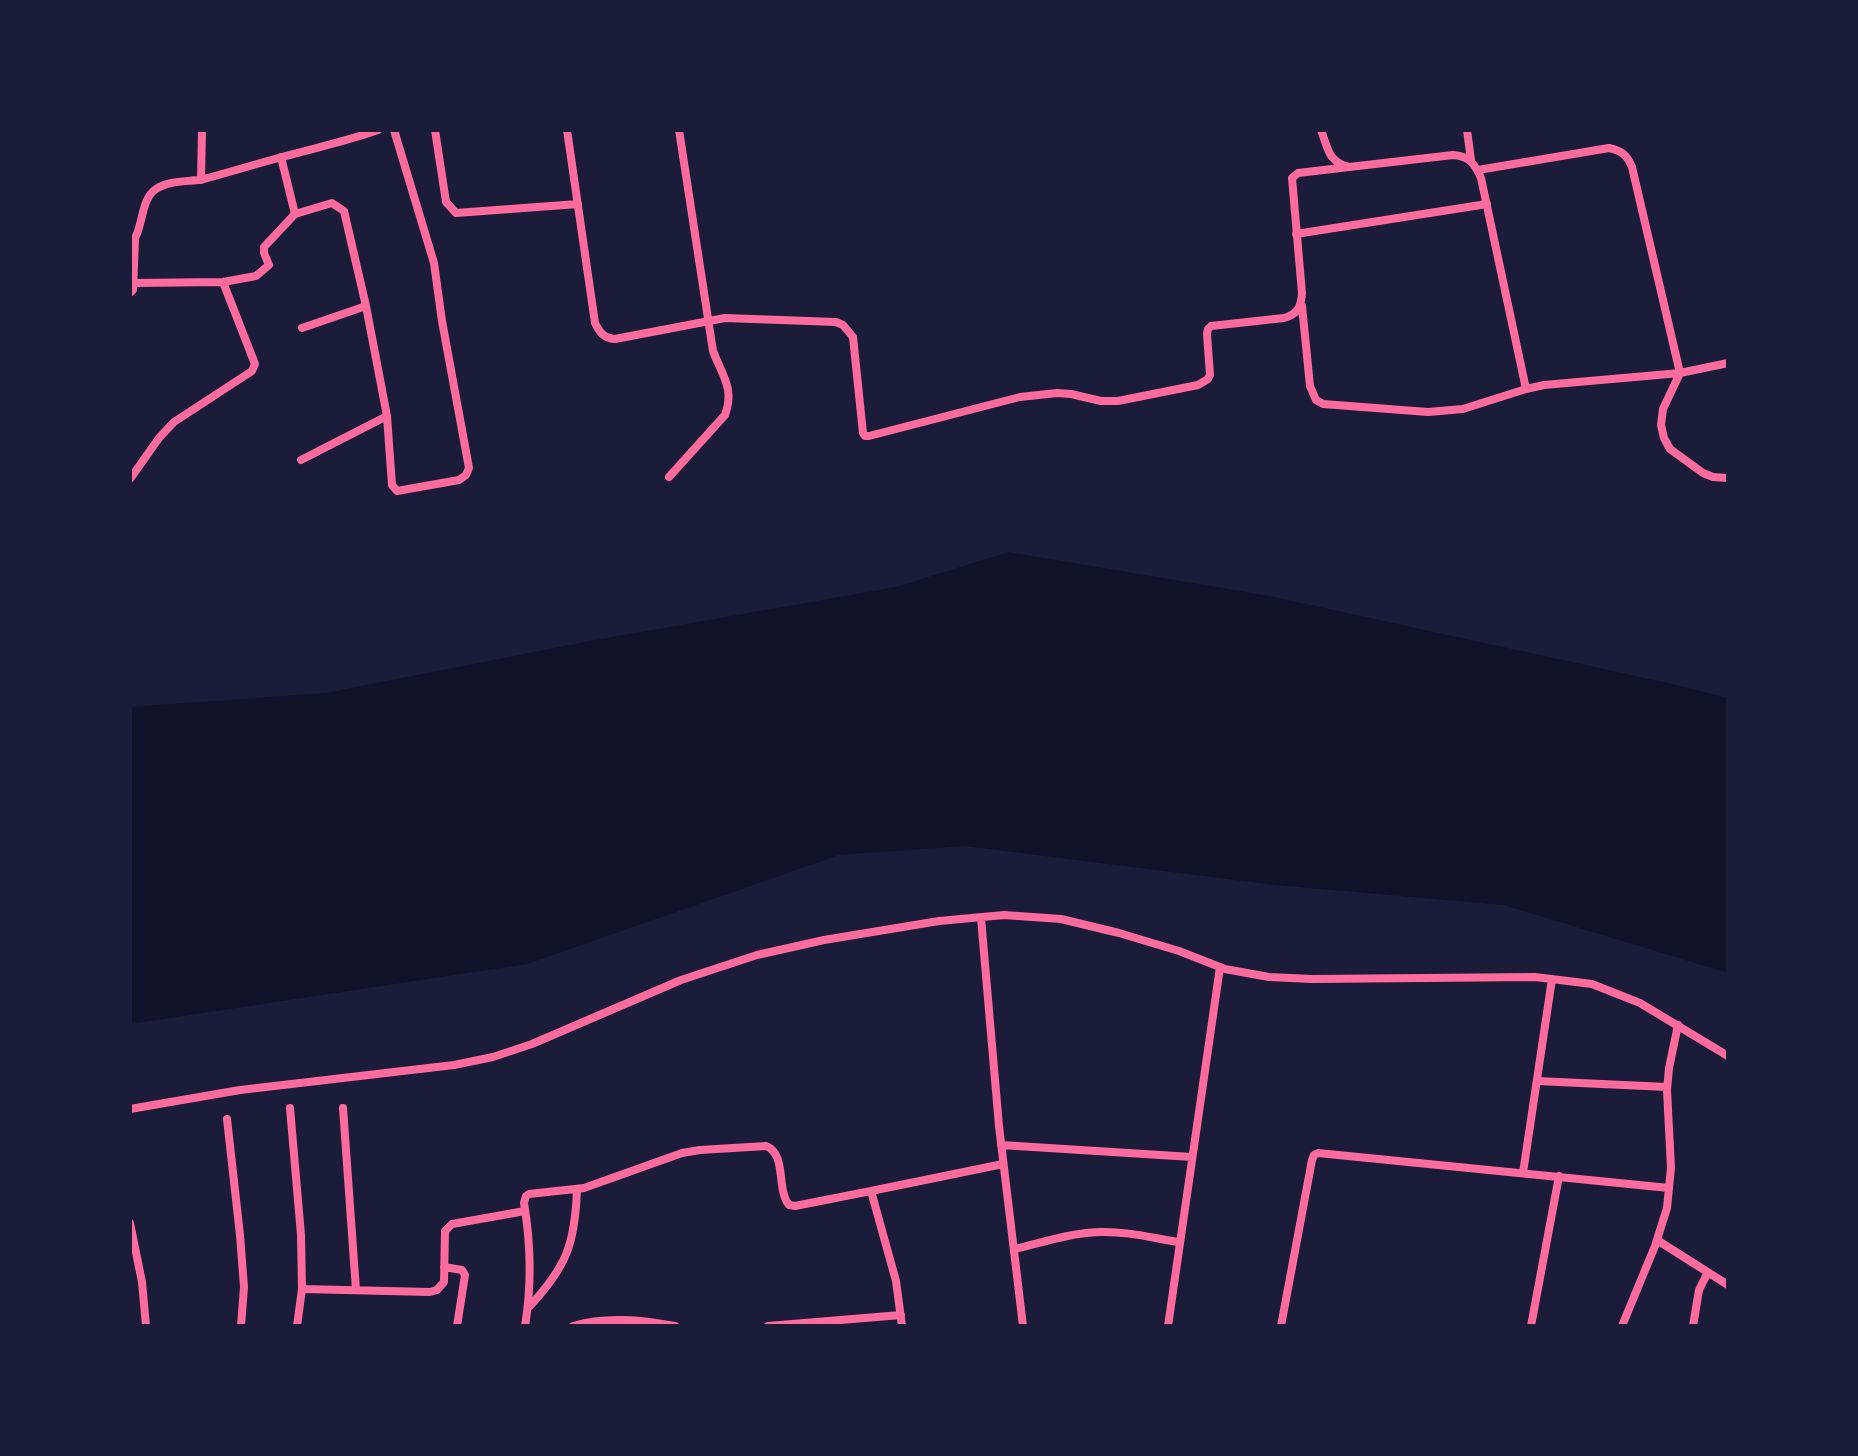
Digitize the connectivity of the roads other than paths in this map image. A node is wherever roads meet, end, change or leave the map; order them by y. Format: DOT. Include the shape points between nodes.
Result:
graph roads {
  1 [pos="202,130"];
  2 [pos="378,130"];
  3 [pos="394,130"];
  4 [pos="435,130"];
  5 [pos="567,130"];
  6 [pos="679,130"];
  7 [pos="1321,130"];
  8 [pos="1467,130"];
  9 [pos="353,134"];
  10 [pos="281,157"];
  11 [pos="1471,160"];
  12 [pos="1349,167"];
  13 [pos="1478,170"];
  14 [pos="201,180"];
  15 [pos="578,204"];
  16 [pos="1487,204"];
  17 [pos="295,214"];
  18 [pos="1296,234"];
  19 [pos="132,242"];
  20 [pos="223,282"];
  21 [pos="132,288"];
  22 [pos="1301,302"];
  23 [pos="366,306"];
  24 [pos="709,320"];
  25 [pos="302,328"];
  26 [pos="1728,363"];
  27 [pos="1680,373"];
  28 [pos="1526,389"];
  29 [pos="387,416"];
  30 [pos="301,460"];
  31 [pos="669,477"];
  32 [pos="1728,478"];
  33 [pos="130,479"];
  34 [pos="981,918"];
  35 [pos="1220,967"];
  36 [pos="1552,979"];
  37 [pos="1678,1025"];
  38 [pos="1728,1056"];
  39 [pos="1537,1081"];
  40 [pos="1667,1087"];
  41 [pos="290,1108"];
  42 [pos="343,1108"];
  43 [pos="130,1109"];
  44 [pos="227,1119"];
  45 [pos="1001,1145"];
  46 [pos="1192,1157"];
  47 [pos="1003,1164"];
  48 [pos="1523,1173"];
  49 [pos="1559,1176"];
  50 [pos="1669,1188"];
  51 [pos="577,1189"];
  52 [pos="871,1191"];
  53 [pos="525,1211"];
  54 [pos="130,1223"];
  55 [pos="1657,1240"];
  56 [pos="1179,1242"];
  57 [pos="1014,1249"];
  58 [pos="444,1267"];
  59 [pos="1708,1272"];
  60 [pos="1728,1285"];
  61 [pos="302,1289"];
  62 [pos="356,1290"];
  63 [pos="528,1307"];
  64 [pos="901,1315"];
  65 [pos="146,1326"];
  66 [pos="241,1326"];
  67 [pos="297,1326"];
  68 [pos="457,1326"];
  69 [pos="525,1326"];
  70 [pos="573,1326"];
  71 [pos="675,1326"];
  72 [pos="768,1326"];
  73 [pos="902,1326"];
  74 [pos="1023,1326"];
  75 [pos="1168,1326"];
  76 [pos="1281,1326"];
  77 [pos="1531,1326"];
  78 [pos="1622,1326"];
  79 [pos="1693,1326"];
  1 -- 14 [label="street"];
  2 -- 9 [label="street"];
  3 -- 29 [label="street" via="434,263 469,468 466,475 397,491 392,485"];
  4 -- 15 [label="street" via="446,202 456,213"];
  5 -- 15 [label="street"];
  6 -- 24 [label="street"];
  7 -- 12 [label="street" via="1335,162"];
  8 -- 11 [label="street"];
  9 -- 10 [label="street"];
  10 -- 14 [label="street"];
  10 -- 17 [label="street"];
  11 -- 12 [label="street" via="1453,155"];
  11 -- 13 [label="street"];
  12 -- 18 [label="street" via="1292,178"];
  13 -- 16 [label="street"];
  13 -- 27 [label="street" via="1609,148 1627,157"];
  14 -- 19 [label="street" via="152,192"];
  15 -- 24 [label="street" via="600,333 615,339"];
  16 -- 18 [label="street"];
  16 -- 28 [label="street"];
  17 -- 20 [label="street" via="264,247 269,265 256,276"];
  17 -- 23 [label="street" via="332,203 344,211"];
  18 -- 22 [label="street"];
  19 -- 21 [label="street"];
  20 -- 21 [label="street"];
  20 -- 33 [label="street" via="255,364 252,371 174,422"];
  22 -- 24 [label="street" via="1299,310 1284,318 1211,326 1210,375 1198,385 1118,401 1071,394 1029,396 869,436 863,433 853,337 843,325 741,317"];
  22 -- 28 [label="street" via="1312,394 1323,404 1428,412 1463,409"];
  23 -- 25 [label="street"];
  23 -- 29 [label="street"];
  24 -- 31 [label="street" via="730,404"];
  26 -- 27 [label="street"];
  27 -- 28 [label="street"];
  27 -- 32 [label="street" via="1663,409 1664,438 1670,449 1703,473"];
  29 -- 30 [label="street"];
  34 -- 35 [label="street" via="1061,919"];
  34 -- 43 [label="street" via="757,955 681,980 493,1057"];
  34 -- 45 [label="street"];
  35 -- 36 [label="street" via="1312,979"];
  35 -- 46 [label="street"];
  36 -- 37 [label="street" via="1592,984"];
  36 -- 39 [label="street"];
  37 -- 38 [label="street"];
  37 -- 40 [label="street"];
  39 -- 40 [label="street"];
  39 -- 48 [label="street"];
  40 -- 50 [label="street"];
  41 -- 61 [label="street"];
  42 -- 62 [label="street"];
  44 -- 66 [label="street" via="243,1274"];
  45 -- 46 [label="street"];
  45 -- 47 [label="street"];
  46 -- 56 [label="street"];
  47 -- 52 [label="street"];
  47 -- 57 [label="street"];
  48 -- 49 [label="street"];
  48 -- 76 [label="street" via="1314,1155"];
  49 -- 50 [label="street"];
  49 -- 77 [label="street"];
  50 -- 55 [label="street"];
  51 -- 52 [label="street" via="682,1153 766,1146 777,1154 789,1205"];
  51 -- 53 [label="street" via="529,1194"];
  51 -- 63 [label="street" via="574,1228 563,1264"];
  52 -- 64 [label="street"];
  53 -- 58 [label="street" via="447,1227"];
  53 -- 63 [label="street"];
  54 -- 65 [label="street"];
  55 -- 59 [label="street"];
  55 -- 78 [label="street"];
  56 -- 57 [label="street" via="1097,1232"];
  56 -- 75 [label="street"];
  57 -- 74 [label="street"];
  58 -- 62 [label="street" via="444,1282 430,1292"];
  58 -- 68 [label="street" via="465,1275"];
  59 -- 60 [label="street"];
  59 -- 79 [label="street"];
  61 -- 62 [label="street"];
  61 -- 67 [label="street"];
  63 -- 69 [label="street"];
  64 -- 72 [label="street"];
  64 -- 73 [label="street"];
  70 -- 71 [label="street" via="605,1320"];
}
